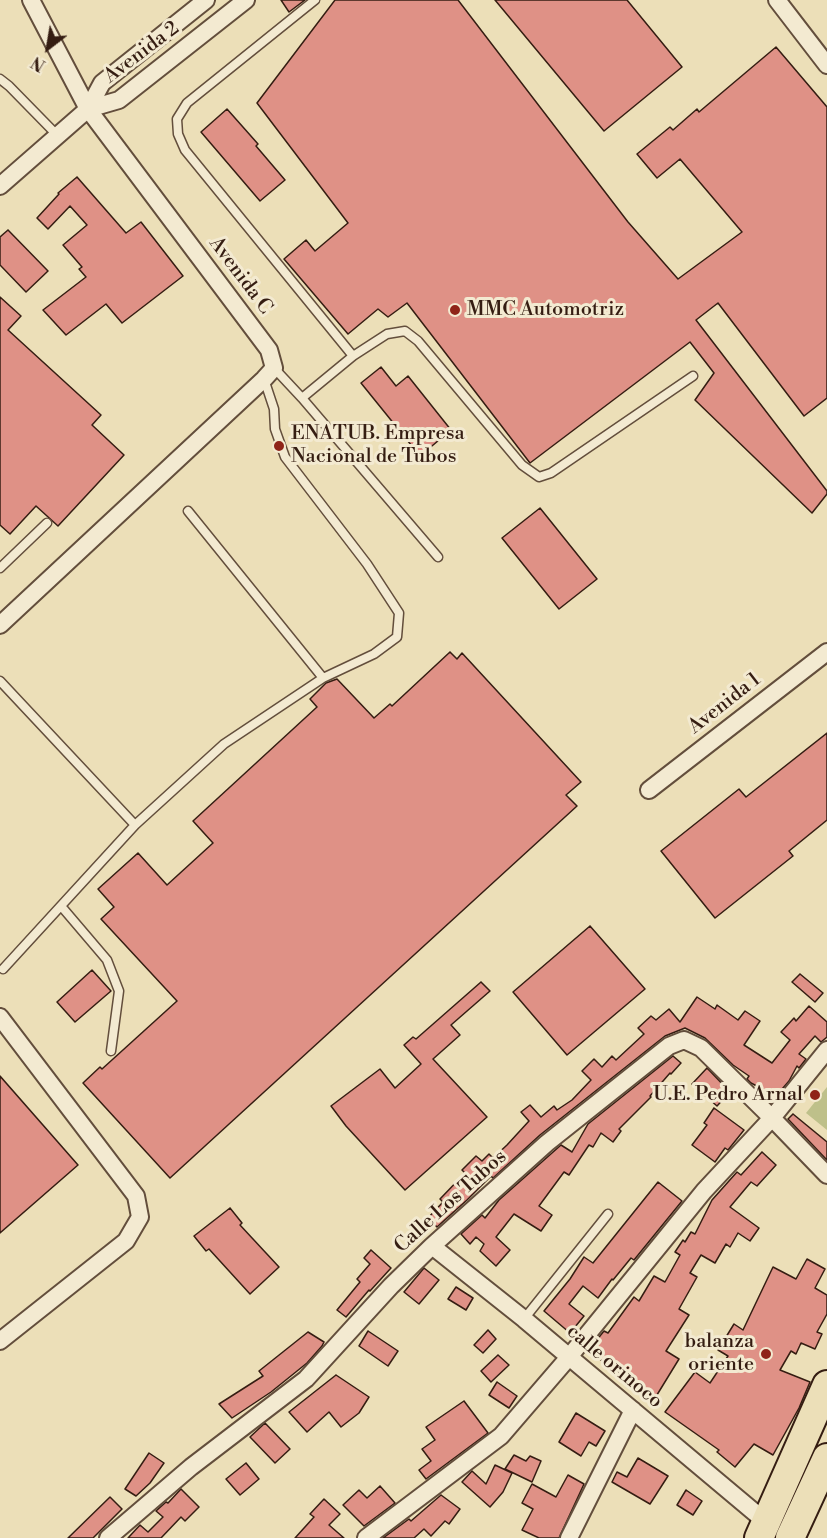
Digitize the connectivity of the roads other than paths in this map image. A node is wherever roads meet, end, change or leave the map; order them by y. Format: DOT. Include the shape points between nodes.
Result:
graph roads {
  1 [pos="31,0"];
  2 [pos="206,0"];
  3 [pos="246,0"];
  4 [pos="315,0"];
  5 [pos="777,0"];
  6 [pos="827,65"];
  7 [pos="0,79"];
  8 [pos="88,109"];
  9 [pos="57,135"];
  10 [pos="0,186"];
  11 [pos="353,356"];
  12 [pos="269,374"];
  13 [pos="693,376"];
  14 [pos="302,398"];
  15 [pos="188,511"];
  16 [pos="47,523"];
  17 [pos="438,558"];
  18 [pos="0,567"];
  19 [pos="0,625"];
  20 [pos="827,652"];
  21 [pos="323,678"];
  22 [pos="0,681"];
  23 [pos="649,790"];
  24 [pos="135,825"];
  25 [pos="61,906"];
  26 [pos="3,969"];
  27 [pos="0,1017"];
  28 [pos="827,1050"];
  29 [pos="111,1051"];
  30 [pos="772,1118"];
  31 [pos="827,1175"];
  32 [pos="608,1214"];
  33 [pos="432,1246"];
  34 [pos="524,1319"];
  35 [pos="0,1341"];
  36 [pos="569,1357"];
  37 [pos="827,1385"];
  38 [pos="633,1410"];
  39 [pos="827,1458"];
  40 [pos="763,1530"];
  41 [pos="108,1538"];
  42 [pos="366,1538"];
  43 [pos="569,1538"];
  44 [pos="790,1538"];
  1 -- 8 [label="street, Avenida C"];
  2 -- 8 [label="street, Avenida 2" via="102,83"];
  3 -- 8 [label="street, Avenida 2" via="119,100"];
  4 -- 11 [label="lane" via="187,103 177,118 178,134 186,150"];
  5 -- 6 [label="street"];
  7 -- 9 [label="lane"];
  8 -- 9 [label="street, Avenida 2"];
  8 -- 12 [label="street, Avenida C" via="269,350"];
  9 -- 10 [label="street, Avenida 2"];
  11 -- 13 [label="lane" via="387,334 405,331 418,341 522,465 539,477 551,473"];
  11 -- 14 [label="lane"];
  12 -- 14 [label="lane, Avenida C"];
  12 -- 19 [label="street"];
  12 -- 21 [label="lane" via="275,429 285,457 367,564 399,613 397,637 374,654"];
  14 -- 17 [label="lane, Avenida C"];
  15 -- 21 [label="lane"];
  16 -- 18 [label="lane"];
  20 -- 23 [label="street, Avenida 1"];
  21 -- 24 [label="lane" via="224,744"];
  22 -- 24 [label="lane"];
  24 -- 25 [label="lane"];
  25 -- 26 [label="lane"];
  25 -- 29 [label="lane" via="107,960 118,991"];
  27 -- 35 [label="street" via="136,1196 140,1217 126,1241"];
  28 -- 30 [label="street"];
  30 -- 31 [label="street, Calle Los Tubos"];
  30 -- 33 [label="street, Calle Los Tubos" via="701,1048 684,1040 669,1046 547,1143"];
  30 -- 36 [label="street" via="704,1191"];
  32 -- 34 [label="lane"];
  33 -- 34 [label="street, calle orinoco"];
  33 -- 41 [label="street, Calle Los Tubos" via="306,1379 191,1467"];
  34 -- 36 [label="street, calle orinoco"];
  36 -- 38 [label="street, calle orinoco"];
  36 -- 42 [label="street" via="501,1436"];
  37 -- 40 [label="highway"];
  38 -- 40 [label="street, calle orinoco"];
  38 -- 43 [label="street"];
  39 -- 44 [label="highway"];
}
